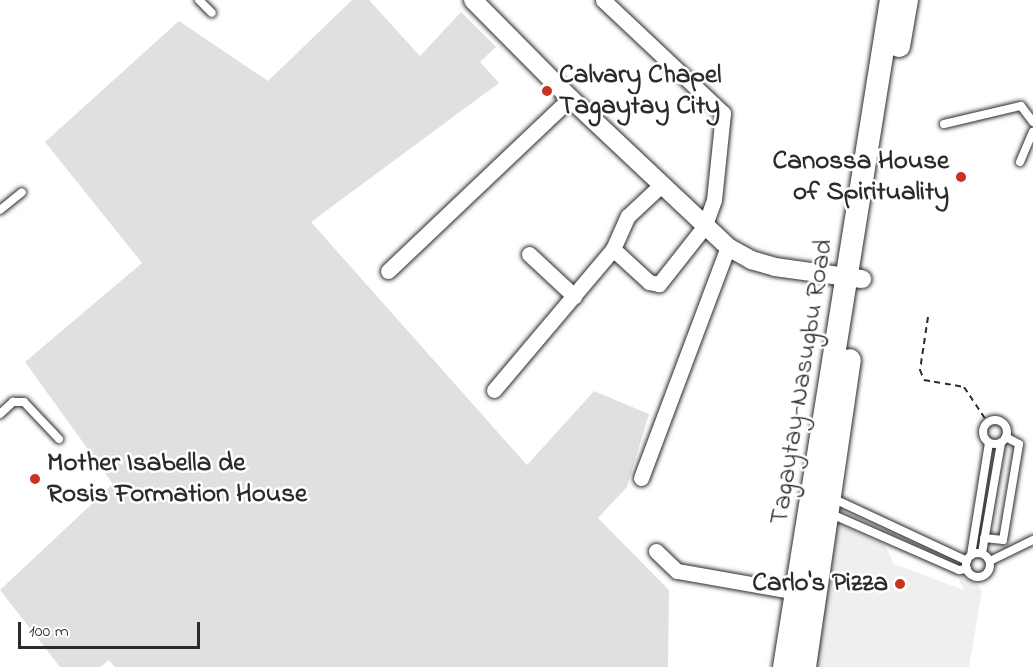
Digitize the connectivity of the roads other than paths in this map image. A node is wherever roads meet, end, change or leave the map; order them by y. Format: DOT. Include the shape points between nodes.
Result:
graph roads {
  1 [pos="199,0"];
  2 [pos="473,0"];
  3 [pos="603,0"];
  4 [pos="891,0"];
  5 [pos="907,0"];
  6 [pos="212,13"];
  7 [pos="570,98"];
  8 [pos="1033,122"];
  9 [pos="944,124"];
  10 [pos="1033,132"];
  11 [pos="1020,162"];
  12 [pos="661,185"];
  13 [pos="22,192"];
  14 [pos="0,210"];
  15 [pos="704,227"];
  16 [pos="728,247"];
  17 [pos="613,249"];
  18 [pos="529,254"];
  19 [pos="388,271"];
  20 [pos="855,278"];
  21 [pos="574,296"];
  22 [pos="494,390"];
  23 [pos="0,414"];
  24 [pos="59,440"];
  25 [pos="1003,440"];
  26 [pos="989,443"];
  27 [pos="641,478"];
  28 [pos="829,505"];
  29 [pos="984,538"];
  30 [pos="1033,540"];
  31 [pos="656,551"];
  32 [pos="982,553"];
  33 [pos="990,561"];
  34 [pos="968,562"];
  35 [pos="797,592"];
  36 [pos="784,667"];
  37 [pos="805,667"];
  1 -- 6 [label="lane"];
  2 -- 7 [label="street"];
  3 -- 15 [label="street" via="723,113 714,200"];
  4 -- 20 [label="main road, Tagaytay-Nasugbu Road"];
  5 -- 20 [label="main road, Tagaytay-Nasugbu Road"];
  7 -- 12 [label="street"];
  7 -- 19 [label="street"];
  8 -- 9 [label="lane" via="1021,106"];
  10 -- 11 [label="lane"];
  12 -- 15 [label="street"];
  12 -- 17 [label="street" via="628,216"];
  13 -- 14 [label="lane"];
  15 -- 16 [label="street"];
  15 -- 17 [label="street" via="659,284 649,282"];
  16 -- 20 [label="street" via="751,260 776,267"];
  16 -- 27 [label="street"];
  17 -- 21 [label="street"];
  18 -- 21 [label="street"];
  20 -- 28 [label="main road, Tagaytay-Nasugbu Road"];
  20 -- 35 [label="main road, Tagaytay-Nasugbu Road"];
  21 -- 22 [label="street"];
  23 -- 24 [label="lane" via="13,402 24,402"];
  25 -- 26 [label="lane"];
  25 -- 26 [label="lane" via="1002,423 988,423 983,433"];
  25 -- 29 [label="lane"];
  25 -- 29 [label="lane" via="1019,444 1004,540"];
  26 -- 34 [label="lane"];
  28 -- 34 [label="lane"];
  28 -- 34 [label="lane" via="959,570"];
  28 -- 37 [label="main road, Tagaytay-Nasugbu Road"];
  29 -- 32 [label="lane"];
  30 -- 33 [label="lane"];
  31 -- 35 [label="street" via="676,571"];
  32 -- 33 [label="lane"];
  32 -- 34 [label="lane"];
  33 -- 34 [label="lane" via="984,575 972,575"];
  35 -- 36 [label="main road, Tagaytay-Nasugbu Road"];
}
